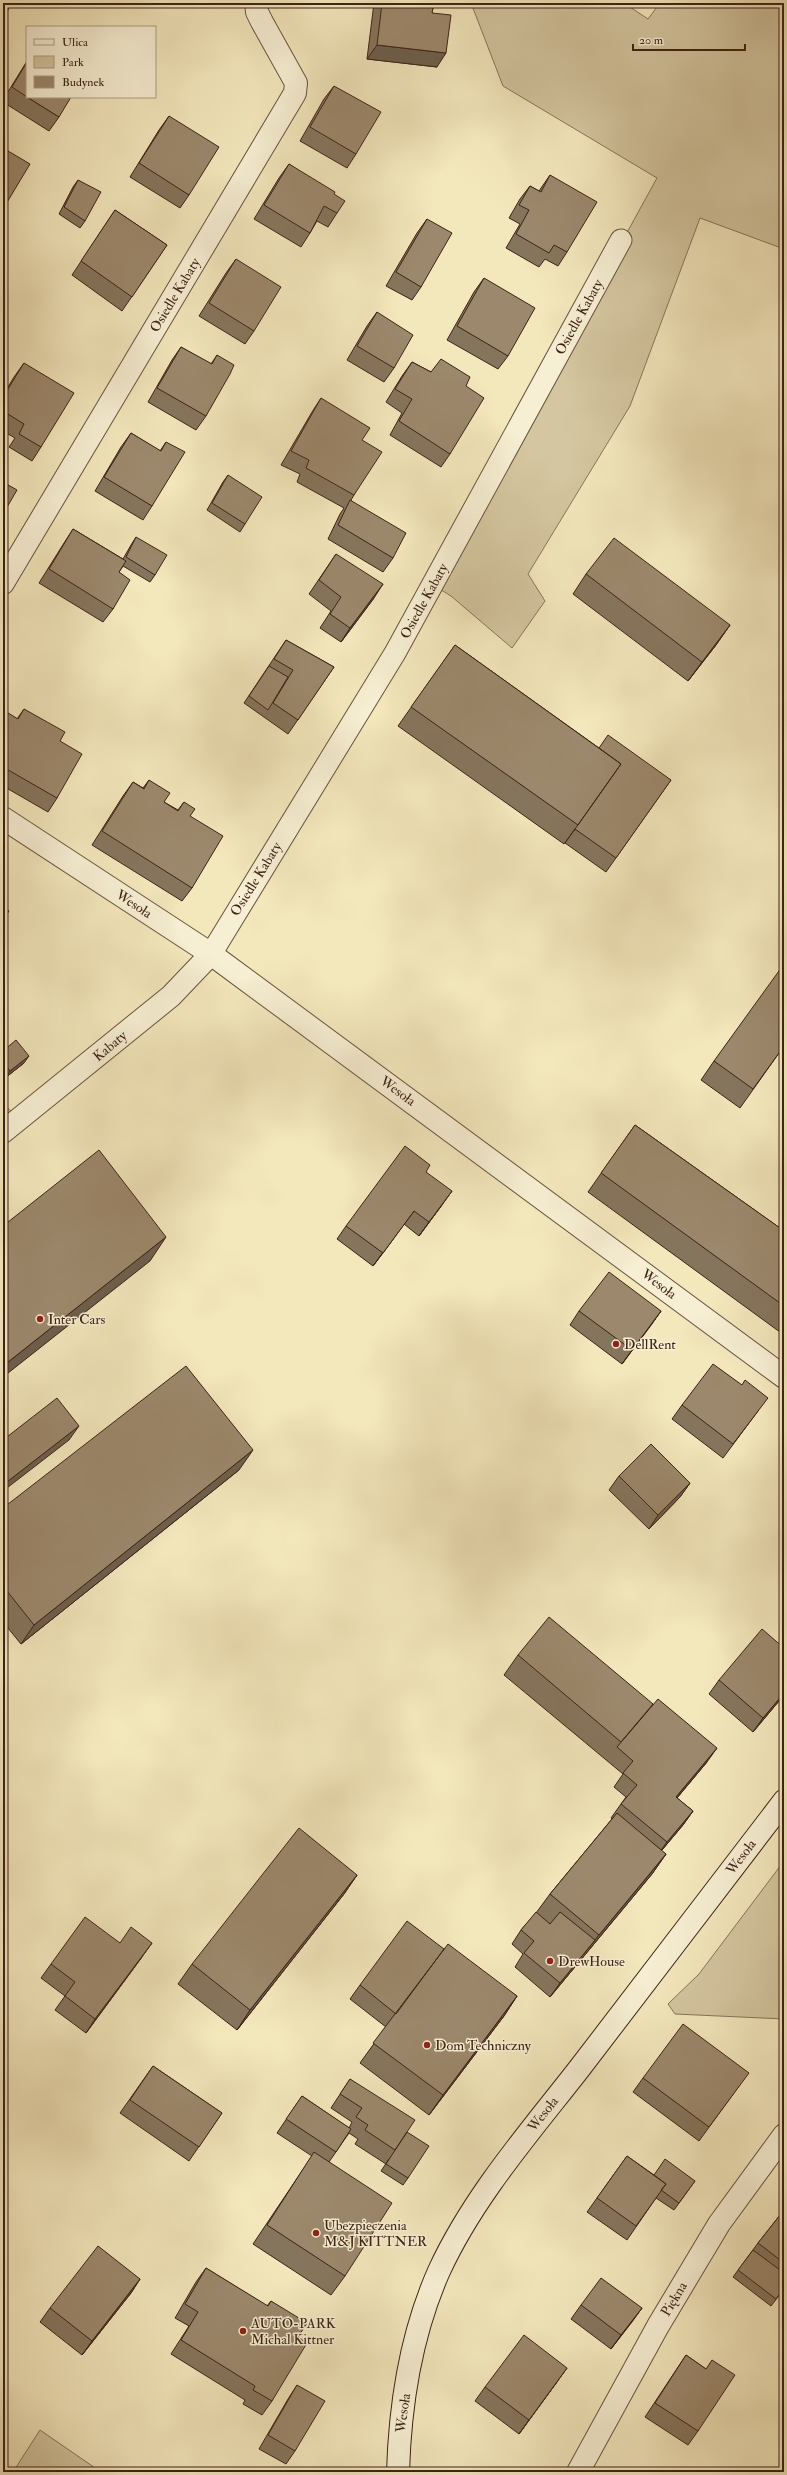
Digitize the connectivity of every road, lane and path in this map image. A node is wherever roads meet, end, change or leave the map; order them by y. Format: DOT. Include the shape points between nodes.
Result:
graph roads {
  1 [pos="256,3"];
  2 [pos="621,240"];
  3 [pos="3,583"];
  4 [pos="3,818"];
  5 [pos="211,954"];
  6 [pos="3,1132"];
  7 [pos="784,1377"];
  8 [pos="784,1801"];
  9 [pos="784,2135"];
  10 [pos="398,2472"];
  11 [pos="578,2472"];
  1 -- 3 [label="street, Osiedle Kabaty" via="262,22 296,83 295,93"];
  2 -- 5 [label="lane, Osiedle Kabaty" via="396,653"];
  4 -- 5 [label="street, Wesoła"];
  5 -- 6 [label="street, Kabaty" via="171,996"];
  5 -- 7 [label="street, Wesoła"];
  8 -- 10 [label="street, Wesoła" via="523,2140 458,2232 425,2306 412,2349 399,2439"];
  9 -- 11 [label="street, Piękna" via="715,2231 658,2326"];
}
